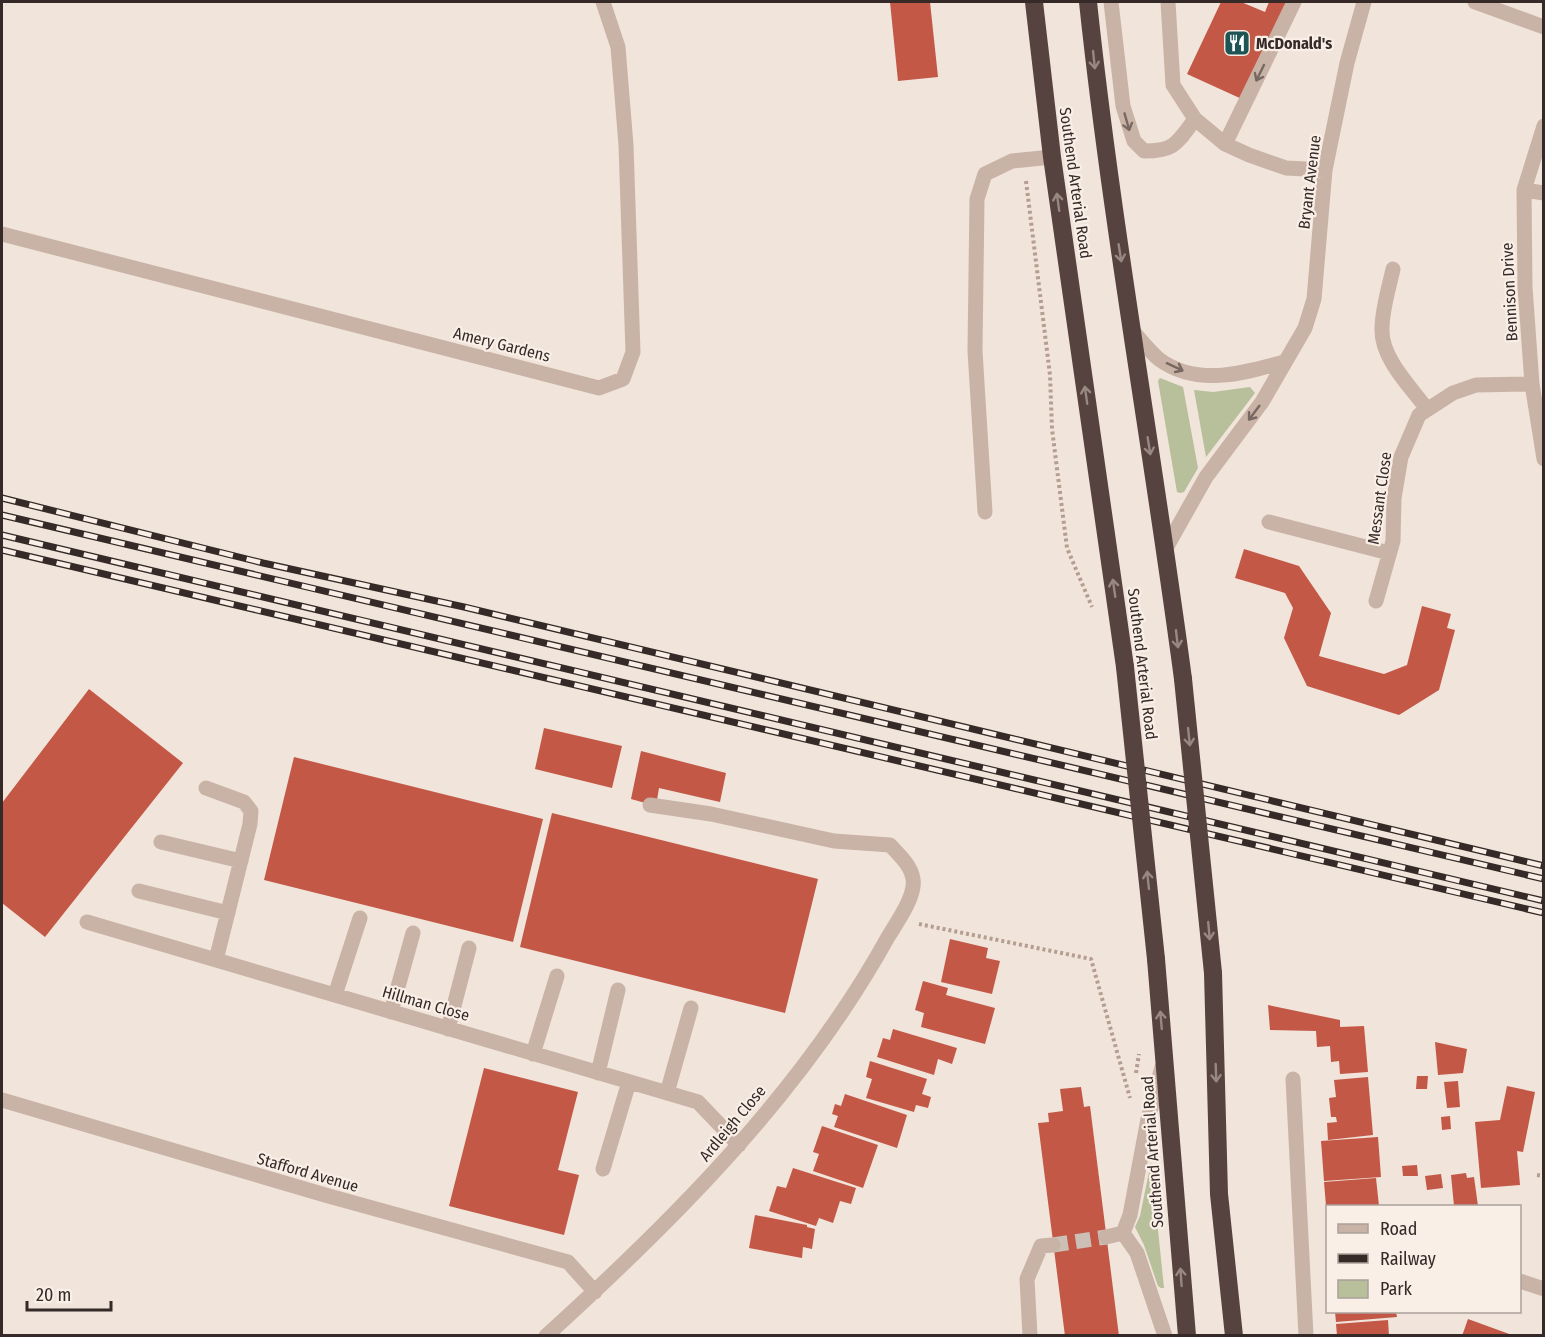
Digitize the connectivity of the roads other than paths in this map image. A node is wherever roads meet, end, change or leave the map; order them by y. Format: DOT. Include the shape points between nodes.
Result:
graph roads {
  1 [pos="603,2"];
  2 [pos="1034,2"];
  3 [pos="1088,2"];
  4 [pos="1111,2"];
  5 [pos="1168,2"];
  6 [pos="1294,2"];
  7 [pos="1364,2"];
  8 [pos="1475,2"];
  9 [pos="1544,27"];
  10 [pos="1194,119"];
  11 [pos="1544,126"];
  12 [pos="1225,144"];
  13 [pos="1052,158"];
  14 [pos="1325,170"];
  15 [pos="1524,190"];
  16 [pos="1544,192"];
  17 [pos="2,234"];
  18 [pos="1393,269"];
  19 [pos="1131,329"];
  20 [pos="1284,362"];
  21 [pos="1532,384"];
  22 [pos="1426,408"];
  23 [pos="1540,422"];
  24 [pos="1544,459"];
  25 [pos="985,512"];
  26 [pos="1269,522"];
  27 [pos="1166,548"];
  28 [pos="1389,553"];
  29 [pos="1376,601"];
  30 [pos="207,788"];
  31 [pos="650,805"];
  32 [pos="161,842"];
  33 [pos="241,861"];
  34 [pos="139,891"];
  35 [pos="228,913"];
  36 [pos="360,918"];
  37 [pos="87,922"];
  38 [pos="414,933"];
  39 [pos="469,948"];
  40 [pos="216,960"];
  41 [pos="556,976"];
  42 [pos="618,990"];
  43 [pos="335,995"];
  44 [pos="691,1008"];
  45 [pos="392,1012"];
  46 [pos="448,1029"];
  47 [pos="533,1054"];
  48 [pos="1165,1058"];
  49 [pos="598,1073"];
  50 [pos="1293,1079"];
  51 [pos="629,1082"];
  52 [pos="667,1093"];
  53 [pos="2,1100"];
  54 [pos="739,1145"];
  55 [pos="603,1169"];
  56 [pos="1123,1233"];
  57 [pos="1106,1237"];
  58 [pos="1053,1245"];
  59 [pos="1521,1281"];
  60 [pos="1544,1289"];
  61 [pos="595,1292"];
  62 [pos="546,1335"];
  63 [pos="1030,1335"];
  64 [pos="1165,1335"];
  65 [pos="1187,1335"];
  66 [pos="1234,1335"];
  67 [pos="1306,1335"];
  1 -- 17 [label="street, Amery Gardens" via="618,47 626,145 633,352 622,379 599,387"];
  2 -- 13 [label="highway, Southend Arterial Road"];
  3 -- 19 [label="highway, Southend Arterial Road, one-way" via="1102,139"];
  4 -- 10 [label="street, one-way" via="1123,106 1134,141 1144,151 1165,151 1176,145"];
  5 -- 10 [label="street" via="1173,85"];
  6 -- 12 [label="street, one-way"];
  7 -- 14 [label="street, Bryant Avenue"];
  8 -- 9 [label="street"];
  10 -- 12 [label="street"];
  11 -- 15 [label="street, Bennison Drive"];
  12 -- 14 [label="street" via="1286,168"];
  13 -- 25 [label="street" via="1012,161 985,174 977,199 975,351"];
  48 -- 13 [label="highway, Southend Arterial Road, one-way, bridge" via="1125,667"];
  14 -- 20 [label="street, Bryant Avenue" via="1314,299 1305,328"];
  15 -- 16 [label="street"];
  15 -- 21 [label="street, Bennison Drive" via="1525,288"];
  18 -- 22 [label="street" via="1382,329 1391,358"];
  19 -- 20 [label="street, one-way" via="1161,360 1185,372 1219,377"];
  19 -- 27 [label="highway, Southend Arterial Road, one-way"];
  20 -- 27 [label="street, Bryant Avenue, one-way" via="1262,402 1206,477"];
  21 -- 22 [label="street, Messant Close" via="1476,386"];
  21 -- 23 [label="street, Bennison Drive"];
  22 -- 28 [label="street, Messant Close" via="1410,429 1401,457"];
  23 -- 24 [label="street, Bennison Drive"];
  26 -- 28 [label="street"];
  27 -- 66 [label="highway, Southend Arterial Road, one-way, bridge" via="1213,973 1219,1194"];
  28 -- 29 [label="street, Messant Close"];
  30 -- 33 [label="street" via="244,802 251,811"];
  31 -- 54 [label="street, Ardleigh Close" via="834,841 890,845 910,868 914,881 871,969 825,1036"];
  32 -- 33 [label="street"];
  33 -- 35 [label="street"];
  34 -- 35 [label="street"];
  35 -- 40 [label="street"];
  36 -- 43 [label="street"];
  37 -- 40 [label="street, Hillman Close"];
  38 -- 45 [label="street"];
  39 -- 46 [label="street"];
  40 -- 43 [label="street, Hillman Close"];
  41 -- 47 [label="street"];
  42 -- 49 [label="street"];
  43 -- 45 [label="street, Hillman Close"];
  44 -- 52 [label="street"];
  45 -- 46 [label="street, Hillman Close"];
  46 -- 47 [label="street, Hillman Close"];
  47 -- 49 [label="street, Hillman Close"];
  48 -- 56 [label="street"];
  65 -- 48 [label="highway, Southend Arterial Road, one-way"];
  49 -- 51 [label="street, Hillman Close"];
  50 -- 67 [label="street"];
  51 -- 52 [label="street, Hillman Close"];
  51 -- 55 [label="street"];
  52 -- 54 [label="street, Hillman Close" via="698,1102"];
  53 -- 61 [label="street, Stafford Avenue" via="325,1196 568,1262"];
  54 -- 61 [label="street, Ardleigh Close" via="681,1210"];
  56 -- 57 [label="street"];
  56 -- 64 [label="street" via="1137,1252"];
  58 -- 63 [label="street" via="1041,1246 1028,1279"];
  59 -- 60 [label="street"];
  61 -- 62 [label="street, Ardleigh Close"];
}
